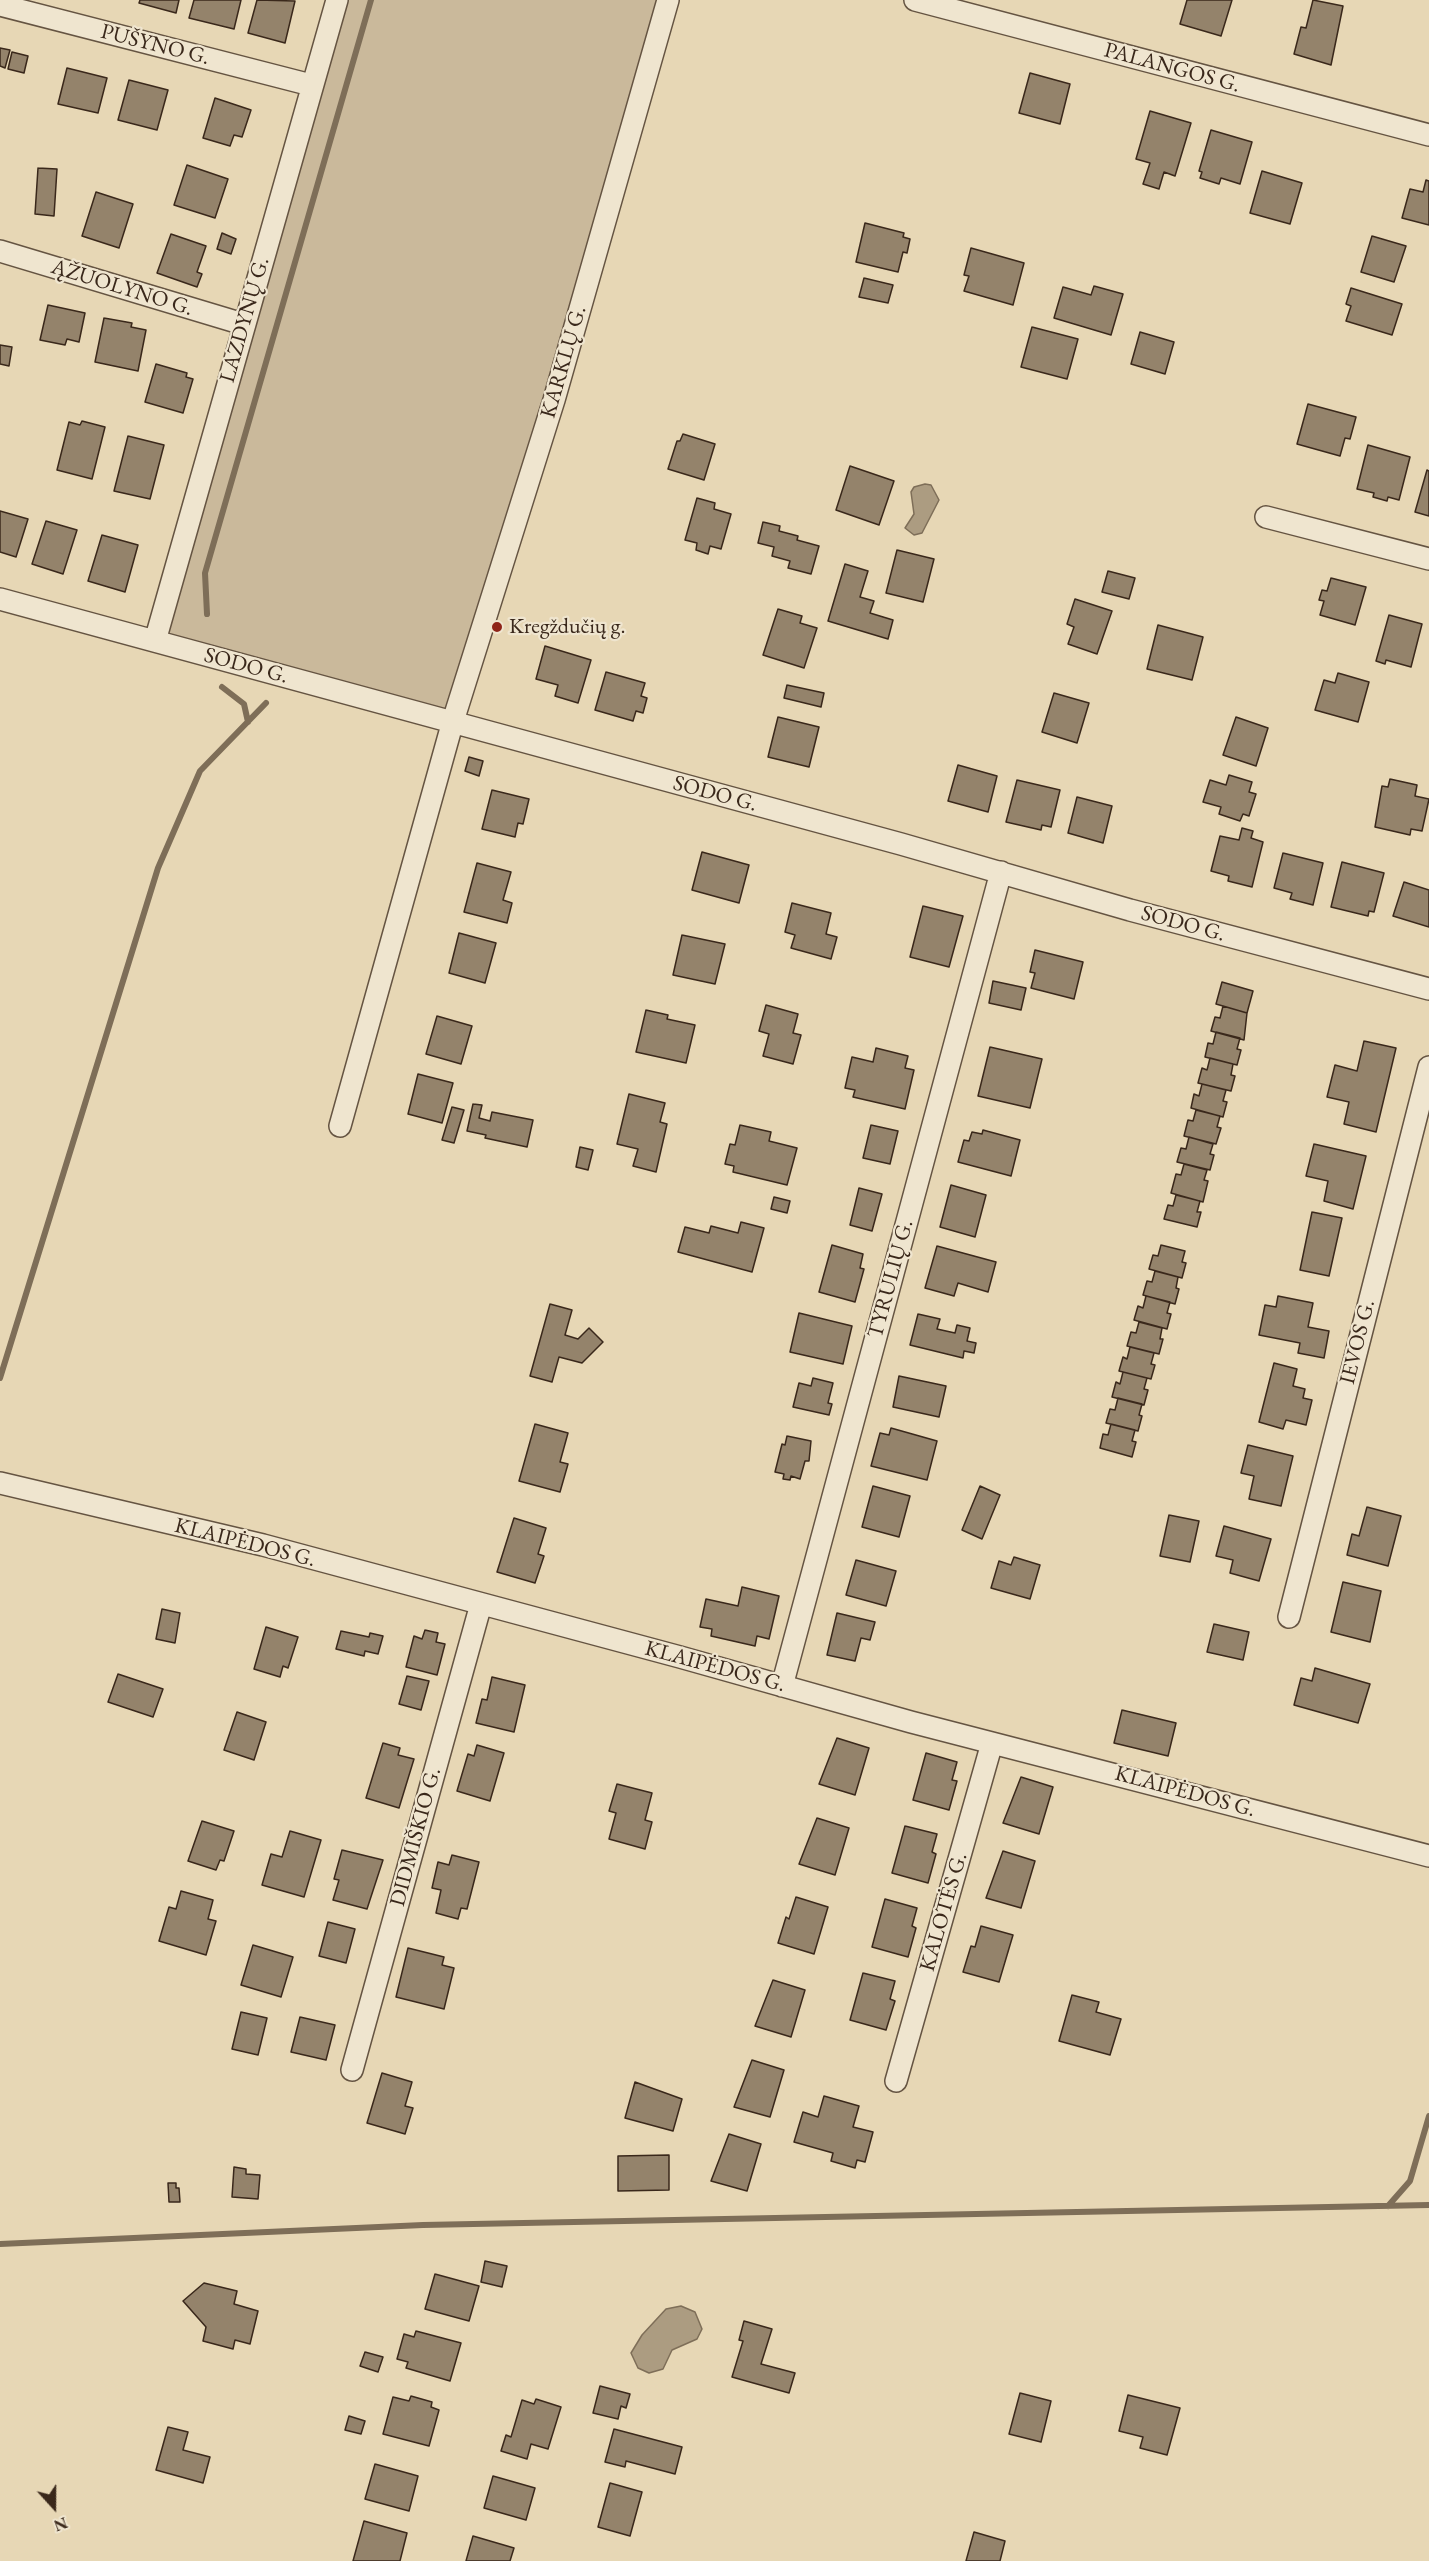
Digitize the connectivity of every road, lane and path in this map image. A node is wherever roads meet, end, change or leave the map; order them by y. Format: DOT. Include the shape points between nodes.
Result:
graph roads {
  1 [pos="337,0"];
  2 [pos="668,0"];
  3 [pos="915,0"];
  4 [pos="0,5"];
  5 [pos="311,85"];
  6 [pos="1429,135"];
  7 [pos="0,251"];
  8 [pos="243,324"];
  9 [pos="1266,517"];
  10 [pos="1429,559"];
  11 [pos="0,599"];
  12 [pos="155,641"];
  13 [pos="453,721"];
  14 [pos="1000,872"];
  15 [pos="1429,988"];
  16 [pos="1429,1067"];
  17 [pos="340,1126"];
  18 [pos="0,1483"];
  19 [pos="481,1604"];
  20 [pos="1289,1617"];
  21 [pos="782,1686"];
  22 [pos="992,1743"];
  23 [pos="1429,1856"];
  24 [pos="352,2070"];
  25 [pos="896,2081"];
  1 -- 5 [label="street, LAZDYNŲ G."];
  2 -- 13 [label="street, KARKLŲ G." via="554,400"];
  3 -- 6 [label="street, PALANGOS G."];
  4 -- 5 [label="street, PUŠYNO G."];
  5 -- 8 [label="street, LAZDYNŲ G."];
  7 -- 8 [label="street, ĄŽUOLYNO G."];
  8 -- 12 [label="street, LAZDYNŲ G."];
  9 -- 10 [label="street"];
  11 -- 12 [label="street, SODO G."];
  12 -- 13 [label="street, SODO G."];
  13 -- 14 [label="street, SODO G."];
  13 -- 17 [label="street"];
  14 -- 15 [label="street, SODO G."];
  14 -- 21 [label="street, TYRULIŲ G."];
  16 -- 20 [label="street, IEVOS G."];
  18 -- 19 [label="street, KLAIPĖDOS G." via="228,1536"];
  19 -- 21 [label="street, KLAIPĖDOS G."];
  19 -- 24 [label="street, DIDMIŠKIO G."];
  21 -- 22 [label="street, KLAIPĖDOS G."];
  22 -- 23 [label="street, KLAIPĖDOS G."];
  22 -- 25 [label="street, KALOTĖS G."];
}
